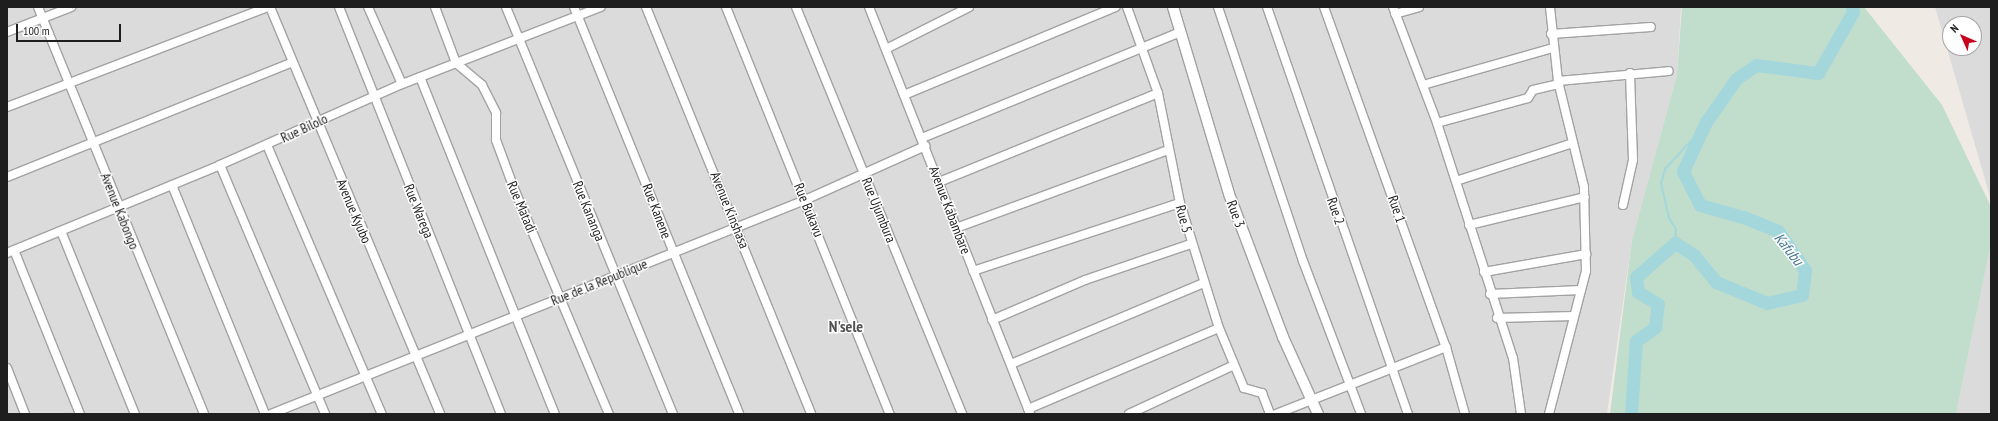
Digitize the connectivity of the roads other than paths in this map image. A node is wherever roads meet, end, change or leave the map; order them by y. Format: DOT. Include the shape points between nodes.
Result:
graph roads {
  1 [pos="38,7"];
  2 [pos="71,7"];
  3 [pos="269,7"];
  4 [pos="339,7"];
  5 [pos="368,7"];
  6 [pos="435,7"];
  7 [pos="506,7"];
  8 [pos="574,7"];
  9 [pos="601,7"];
  10 [pos="646,7"];
  11 [pos="726,7"];
  12 [pos="796,7"];
  13 [pos="869,7"];
  14 [pos="969,7"];
  15 [pos="1115,7"];
  16 [pos="1127,7"];
  17 [pos="1173,7"];
  18 [pos="1218,7"];
  19 [pos="1267,7"];
  20 [pos="1324,7"];
  21 [pos="1419,7"];
  22 [pos="1550,7"];
  23 [pos="1394,10"];
  24 [pos="578,16"];
  25 [pos="43,18"];
  26 [pos="1650,28"];
  27 [pos="7,32"];
  28 [pos="1181,32"];
  29 [pos="1551,34"];
  30 [pos="520,39"];
  31 [pos="1553,48"];
  32 [pos="886,49"];
  33 [pos="1142,49"];
  34 [pos="292,63"];
  35 [pos="456,63"];
  36 [pos="1669,71"];
  37 [pos="1630,73"];
  38 [pos="420,78"];
  39 [pos="1559,82"];
  40 [pos="69,83"];
  41 [pos="402,84"];
  42 [pos="1423,85"];
  43 [pos="1158,93"];
  44 [pos="376,95"];
  45 [pos="904,95"];
  46 [pos="7,107"];
  47 [pos="317,122"];
  48 [pos="1437,123"];
  49 [pos="92,142"];
  50 [pos="923,142"];
  51 [pos="1573,143"];
  52 [pos="267,145"];
  53 [pos="1168,150"];
  54 [pos="220,165"];
  55 [pos="864,173"];
  56 [pos="7,177"];
  57 [pos="1456,181"];
  58 [pos="939,182"];
  59 [pos="172,185"];
  60 [pos="1585,196"];
  61 [pos="805,200"];
  62 [pos="1180,204"];
  63 [pos="1623,205"];
  64 [pos="118,208"];
  65 [pos="1470,225"];
  66 [pos="737,227"];
  67 [pos="956,228"];
  68 [pos="61,232"];
  69 [pos="1191,244"];
  70 [pos="11,251"];
  71 [pos="673,252"];
  72 [pos="1586,254"];
  73 [pos="973,271"];
  74 [pos="1484,272"];
  75 [pos="615,275"];
  76 [pos="1204,284"];
  77 [pos="1581,290"];
  78 [pos="1490,294"];
  79 [pos="562,297"];
  80 [pos="514,316"];
  81 [pos="1574,316"];
  82 [pos="1497,318"];
  83 [pos="992,320"];
  84 [pos="1219,328"];
  85 [pos="468,335"];
  86 [pos="1446,347"];
  87 [pos="414,356"];
  88 [pos="1010,364"];
  89 [pos="1232,366"];
  90 [pos="1392,367"];
  91 [pos="7,368"];
  92 [pos="365,375"];
  93 [pos="1349,384"];
  94 [pos="316,395"];
  95 [pos="1311,399"];
  96 [pos="1029,412"];
  97 [pos="25,414"];
  98 [pos="80,414"];
  99 [pos="135,414"];
  100 [pos="204,414"];
  101 [pos="265,414"];
  102 [pos="271,414"];
  103 [pos="325,414"];
  104 [pos="382,414"];
  105 [pos="440,414"];
  106 [pos="501,414"];
  107 [pos="555,414"];
  108 [pos="609,414"];
  109 [pos="673,414"];
  110 [pos="739,414"];
  111 [pos="811,414"];
  112 [pos="890,414"];
  113 [pos="962,414"];
  114 [pos="1129,414"];
  115 [pos="1270,414"];
  116 [pos="1276,414"];
  117 [pos="1318,414"];
  118 [pos="1361,414"];
  119 [pos="1408,414"];
  120 [pos="1465,414"];
  121 [pos="1521,414"];
  122 [pos="1549,414"];
  1 -- 25 [label="street, Avenue Kabongo"];
  2 -- 25 [label="street"];
  3 -- 34 [label="street, Avenue Kyubo"];
  3 -- 40 [label="street"];
  4 -- 44 [label="street, Rue Warega"];
  5 -- 41 [label="street"];
  6 -- 35 [label="street, Rue Matadi"];
  7 -- 30 [label="street, Rue Kananga"];
  8 -- 24 [label="street, Rue Kanene"];
  9 -- 24 [label="street, Rue Bilolo"];
  10 -- 66 [label="street, Avenue Kinshasa"];
  11 -- 61 [label="street, Rue Bukavu"];
  12 -- 55 [label="street, Rue Ujumbura"];
  13 -- 32 [label="street, Avenue Kabambare"];
  14 -- 32 [label="street"];
  15 -- 45 [label="street"];
  16 -- 33 [label="street, Rue 5"];
  17 -- 28 [label="street, Rue 3"];
  18 -- 93 [label="street" via="1284,207"];
  19 -- 90 [label="street, Rue 2"];
  20 -- 86 [label="street, Rue 1"];
  21 -- 23 [label="street"];
  22 -- 29 [label="street"];
  23 -- 42 [label="street"];
  24 -- 30 [label="street, Rue Bilolo"];
  24 -- 71 [label="street, Rue Kanene"];
  25 -- 27 [label="street"];
  25 -- 40 [label="street, Avenue Kabongo"];
  26 -- 29 [label="street"];
  28 -- 33 [label="street, Rue de la Republique"];
  28 -- 95 [label="street, Rue 3" via="1229,194 1283,337"];
  29 -- 31 [label="street"];
  30 -- 35 [label="street, Rue Bilolo"];
  30 -- 75 [label="street, Rue Kananga"];
  31 -- 39 [label="street"];
  31 -- 42 [label="street"];
  32 -- 45 [label="street, Avenue Kabambare"];
  33 -- 43 [label="street, Rue 5"];
  33 -- 50 [label="street, Rue de la Republique"];
  34 -- 47 [label="street, Avenue Kyubo"];
  34 -- 49 [label="street"];
  35 -- 38 [label="street, Rue Bilolo"];
  35 -- 79 [label="street, Rue Matadi" via="486,90 496,113 496,140 513,186"];
  36 -- 37 [label="street"];
  37 -- 39 [label="street"];
  37 -- 63 [label="street" via="1633,160"];
  38 -- 41 [label="street, Rue Bilolo"];
  38 -- 80 [label="street"];
  39 -- 48 [label="street" via="1533,90 1528,98"];
  39 -- 51 [label="street"];
  40 -- 46 [label="street"];
  40 -- 49 [label="street, Avenue Kabongo"];
  41 -- 44 [label="street, Rue Bilolo"];
  42 -- 48 [label="street"];
  43 -- 53 [label="street, Rue 5"];
  43 -- 58 [label="street"];
  44 -- 47 [label="street, Rue Bilolo"];
  44 -- 85 [label="street, Rue Warega"];
  45 -- 50 [label="street, Avenue Kabambare"];
  47 -- 52 [label="street, Rue Bilolo"];
  47 -- 87 [label="street, Avenue Kyubo"];
  48 -- 57 [label="street"];
  49 -- 56 [label="street"];
  49 -- 64 [label="street, Avenue Kabongo"];
  50 -- 55 [label="street, Rue de la Republique"];
  50 -- 58 [label="street, Avenue Kabambare"];
  51 -- 57 [label="street"];
  51 -- 60 [label="street"];
  52 -- 54 [label="street, Rue Bilolo"];
  52 -- 92 [label="street"];
  53 -- 62 [label="street, Rue 5"];
  53 -- 67 [label="street"];
  54 -- 59 [label="street, Rue Bilolo"];
  54 -- 94 [label="street"];
  55 -- 61 [label="street, Rue de la Republique"];
  55 -- 113 [label="street, Rue Ujumbura"];
  57 -- 65 [label="street"];
  58 -- 67 [label="street, Avenue Kabambare"];
  59 -- 64 [label="street, Rue Bilolo"];
  59 -- 101 [label="street"];
  60 -- 65 [label="street"];
  60 -- 72 [label="street"];
  61 -- 66 [label="street, Rue de la Republique"];
  61 -- 112 [label="street, Rue Bukavu"];
  62 -- 69 [label="street, Rue 5"];
  62 -- 73 [label="street"];
  64 -- 68 [label="street, Rue Bilolo"];
  64 -- 100 [label="street, Avenue Kabongo"];
  65 -- 74 [label="street"];
  66 -- 71 [label="street, Rue de la Republique"];
  66 -- 111 [label="street, Avenue Kinshasa"];
  67 -- 73 [label="street, Avenue Kabambare"];
  68 -- 70 [label="street, Rue Bilolo"];
  68 -- 99 [label="street"];
  69 -- 76 [label="street, Rue 5"];
  69 -- 83 [label="street" via="1085,280"];
  70 -- 98 [label="street"];
  71 -- 75 [label="street, Rue de la Republique"];
  71 -- 110 [label="street, Rue Kanene"];
  72 -- 74 [label="street"];
  72 -- 77 [label="street"];
  73 -- 83 [label="street, Avenue Kabambare"];
  74 -- 78 [label="street"];
  75 -- 79 [label="street, Rue de la Republique"];
  75 -- 109 [label="street, Rue Kananga"];
  76 -- 84 [label="street, Rue 5"];
  76 -- 88 [label="street"];
  77 -- 78 [label="street"];
  77 -- 81 [label="street"];
  78 -- 82 [label="street"];
  79 -- 80 [label="street, Rue de la Republique"];
  79 -- 108 [label="street, Rue Matadi"];
  80 -- 85 [label="street, Rue de la Republique"];
  80 -- 107 [label="street"];
  81 -- 82 [label="street"];
  81 -- 122 [label="street"];
  82 -- 121 [label="street" via="1518,377"];
  83 -- 88 [label="street, Avenue Kabambare"];
  84 -- 89 [label="street, Rue 5"];
  84 -- 96 [label="street"];
  85 -- 87 [label="street, Rue de la Republique"];
  85 -- 106 [label="street, Rue Warega"];
  86 -- 90 [label="street"];
  86 -- 120 [label="street, Rue 1"];
  87 -- 92 [label="street, Rue de la Republique"];
  87 -- 105 [label="street, Avenue Kyubo"];
  88 -- 96 [label="street, Avenue Kabambare"];
  89 -- 114 [label="street"];
  89 -- 115 [label="street, Rue 5" via="1244,388 1262,393"];
  90 -- 93 [label="street"];
  90 -- 119 [label="street, Rue 2"];
  91 -- 97 [label="street"];
  92 -- 94 [label="street, Rue de la Republique"];
  92 -- 104 [label="street"];
  93 -- 95 [label="street"];
  93 -- 118 [label="street"];
  94 -- 102 [label="street, Rue de la Republique"];
  94 -- 103 [label="street"];
  95 -- 116 [label="street"];
  95 -- 117 [label="street, Rue 3"];
}
